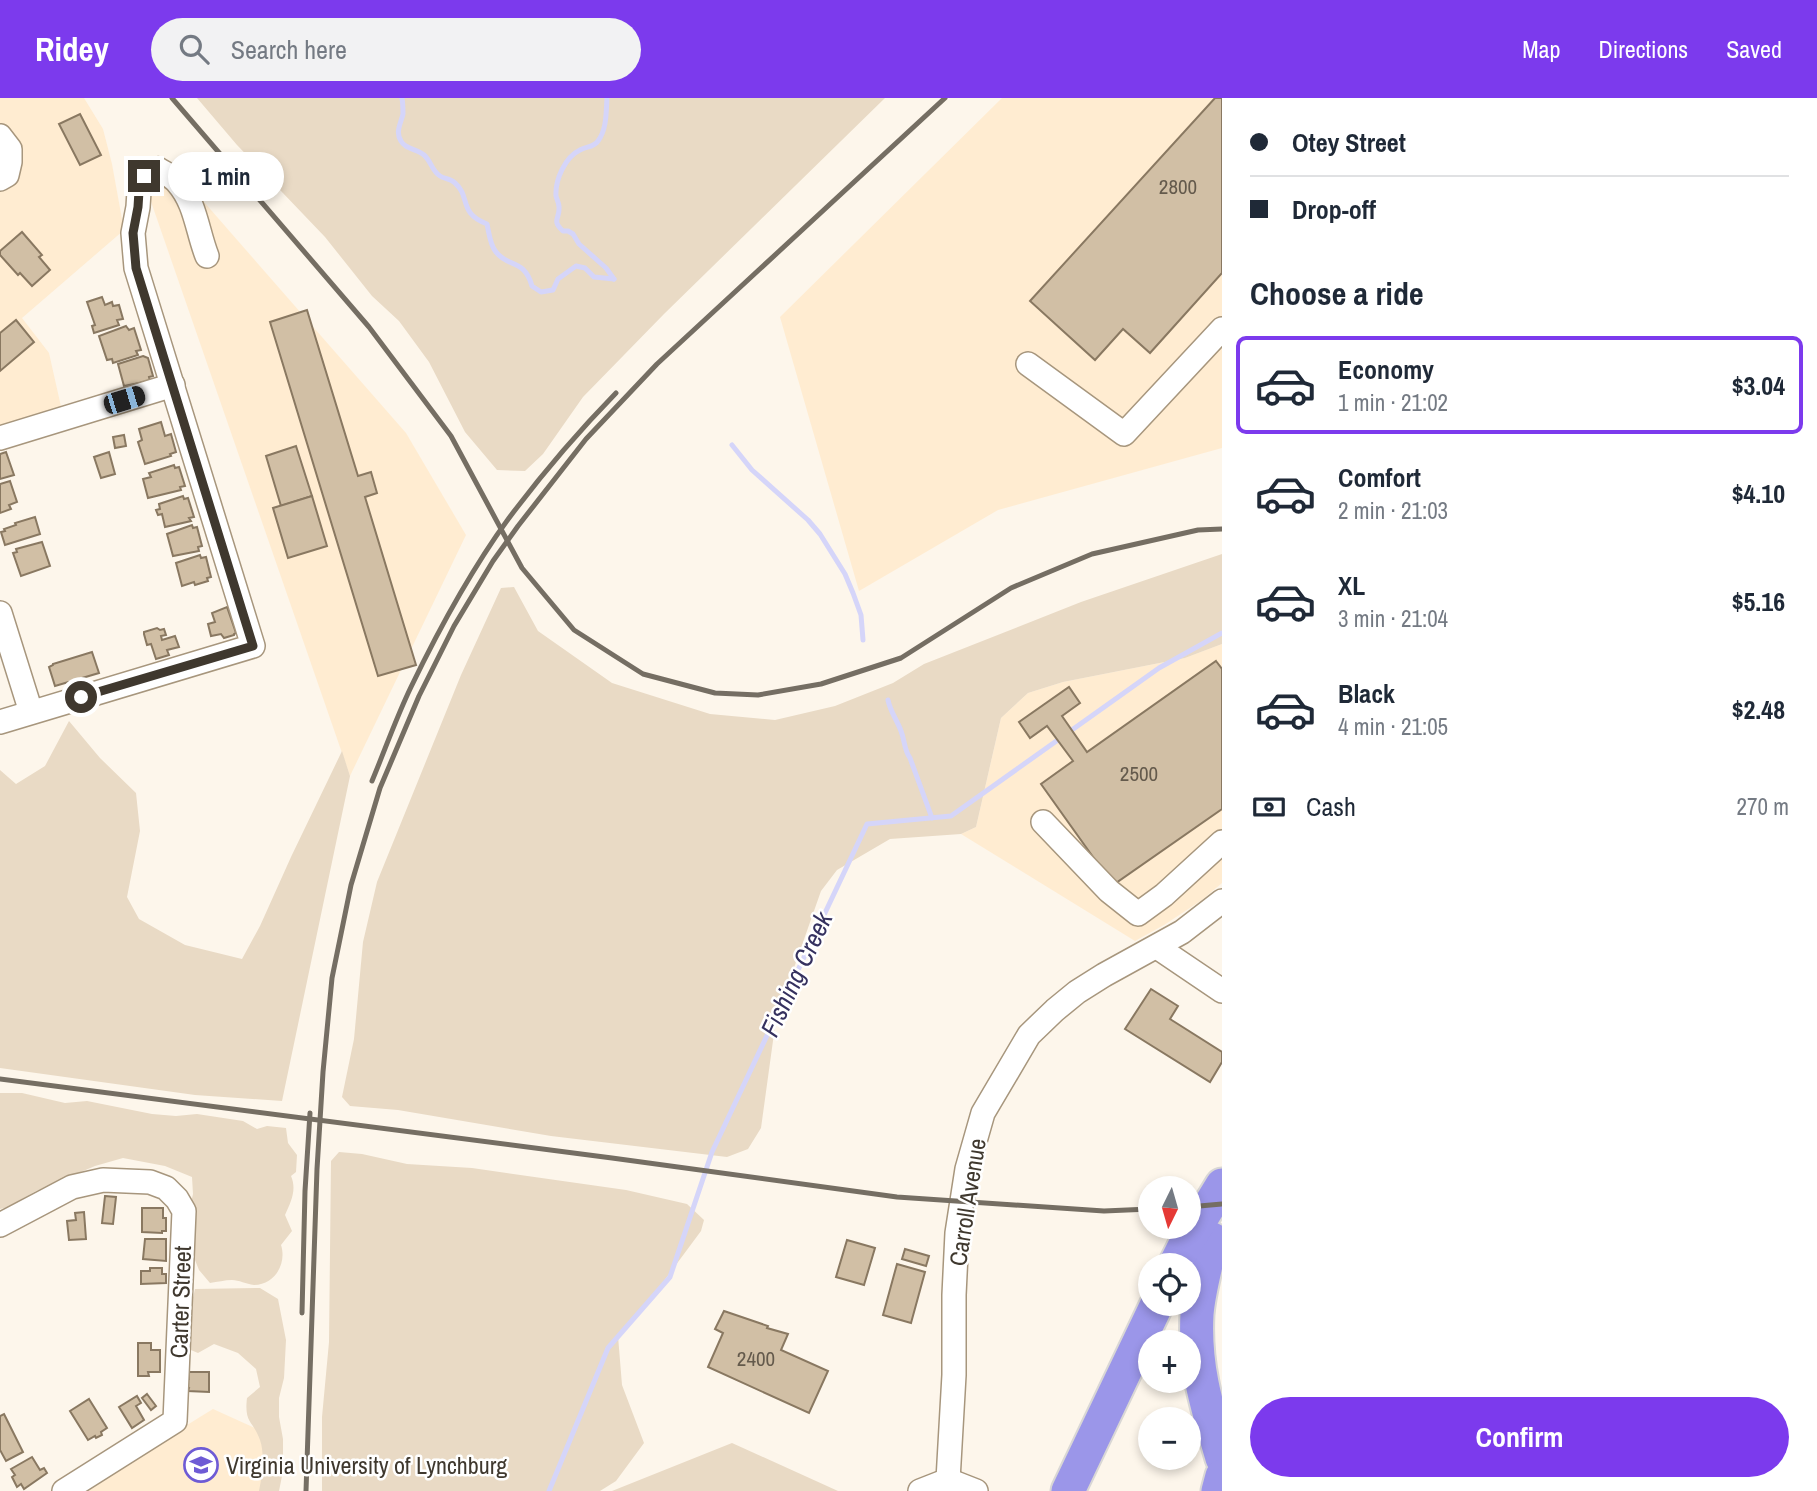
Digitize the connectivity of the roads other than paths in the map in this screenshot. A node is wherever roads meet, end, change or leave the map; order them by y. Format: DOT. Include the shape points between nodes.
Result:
graph roads {
  1 [pos="0,136"];
  2 [pos="0,179"];
  3 [pos="207,256"];
  4 [pos="1222,329"];
  5 [pos="1028,364"];
  6 [pos="173,385"];
  7 [pos="0,438"];
  8 [pos="0,613"];
  9 [pos="31,712"];
  10 [pos="0,722"];
  11 [pos="1043,822"];
  12 [pos="1222,842"];
  13 [pos="1222,901"];
  14 [pos="1139,914"];
  15 [pos="1163,943"];
  16 [pos="1222,991"];
  17 [pos="1222,1185"];
  18 [pos="0,1225"];
  19 [pos="1217,1230"];
  20 [pos="1181,1253"];
  21 [pos="1201,1261"];
  22 [pos="1152,1316"];
  23 [pos="1138,1385"];
  24 [pos="1222,1458"];
  25 [pos="1222,1476"];
  26 [pos="947,1485"];
  27 [pos="1081,1488"];
  28 [pos="64,1491"];
  29 [pos="920,1491"];
  30 [pos="976,1491"];
  31 [pos="1218,1491"];
  1 -- 2 [label="street" via="10,149 10,162 7,175"];
  3 -- 6 [label="street" via="194,208 176,180 158,169 144,176 133,233 136,268"];
  4 -- 5 [label="street" via="1124,434"];
  6 -- 7 [label="street"];
  6 -- 9 [label="street" via="253,646"];
  8 -- 9 [label="street"];
  9 -- 10 [label="street"];
  11 -- 14 [label="street" via="1109,891"];
  12 -- 14 [label="street"];
  13 -- 15 [label="street, Carroll Avenue"];
  14 -- 15 [label="street"];
  15 -- 16 [label="street"];
  15 -- 26 [label="street, Carroll Avenue" via="1095,980 1055,1010 1029,1035 984,1113 967,1169 957,1233"];
  17 -- 20 [label="highway"];
  18 -- 28 [label="street, Carter Street" via="72,1187 103,1180 150,1182 166,1188 184,1211 175,1422"];
  19 -- 21 [label="highway"];
  19 -- 24 [label="highway" via="1197,1310 1196,1353"];
  22 -- 27 [label="highway"];
  23 -- 27 [label="highway"];
  25 -- 31 [label="highway"];
  26 -- 29 [label="street"];
  26 -- 30 [label="street"];
}
